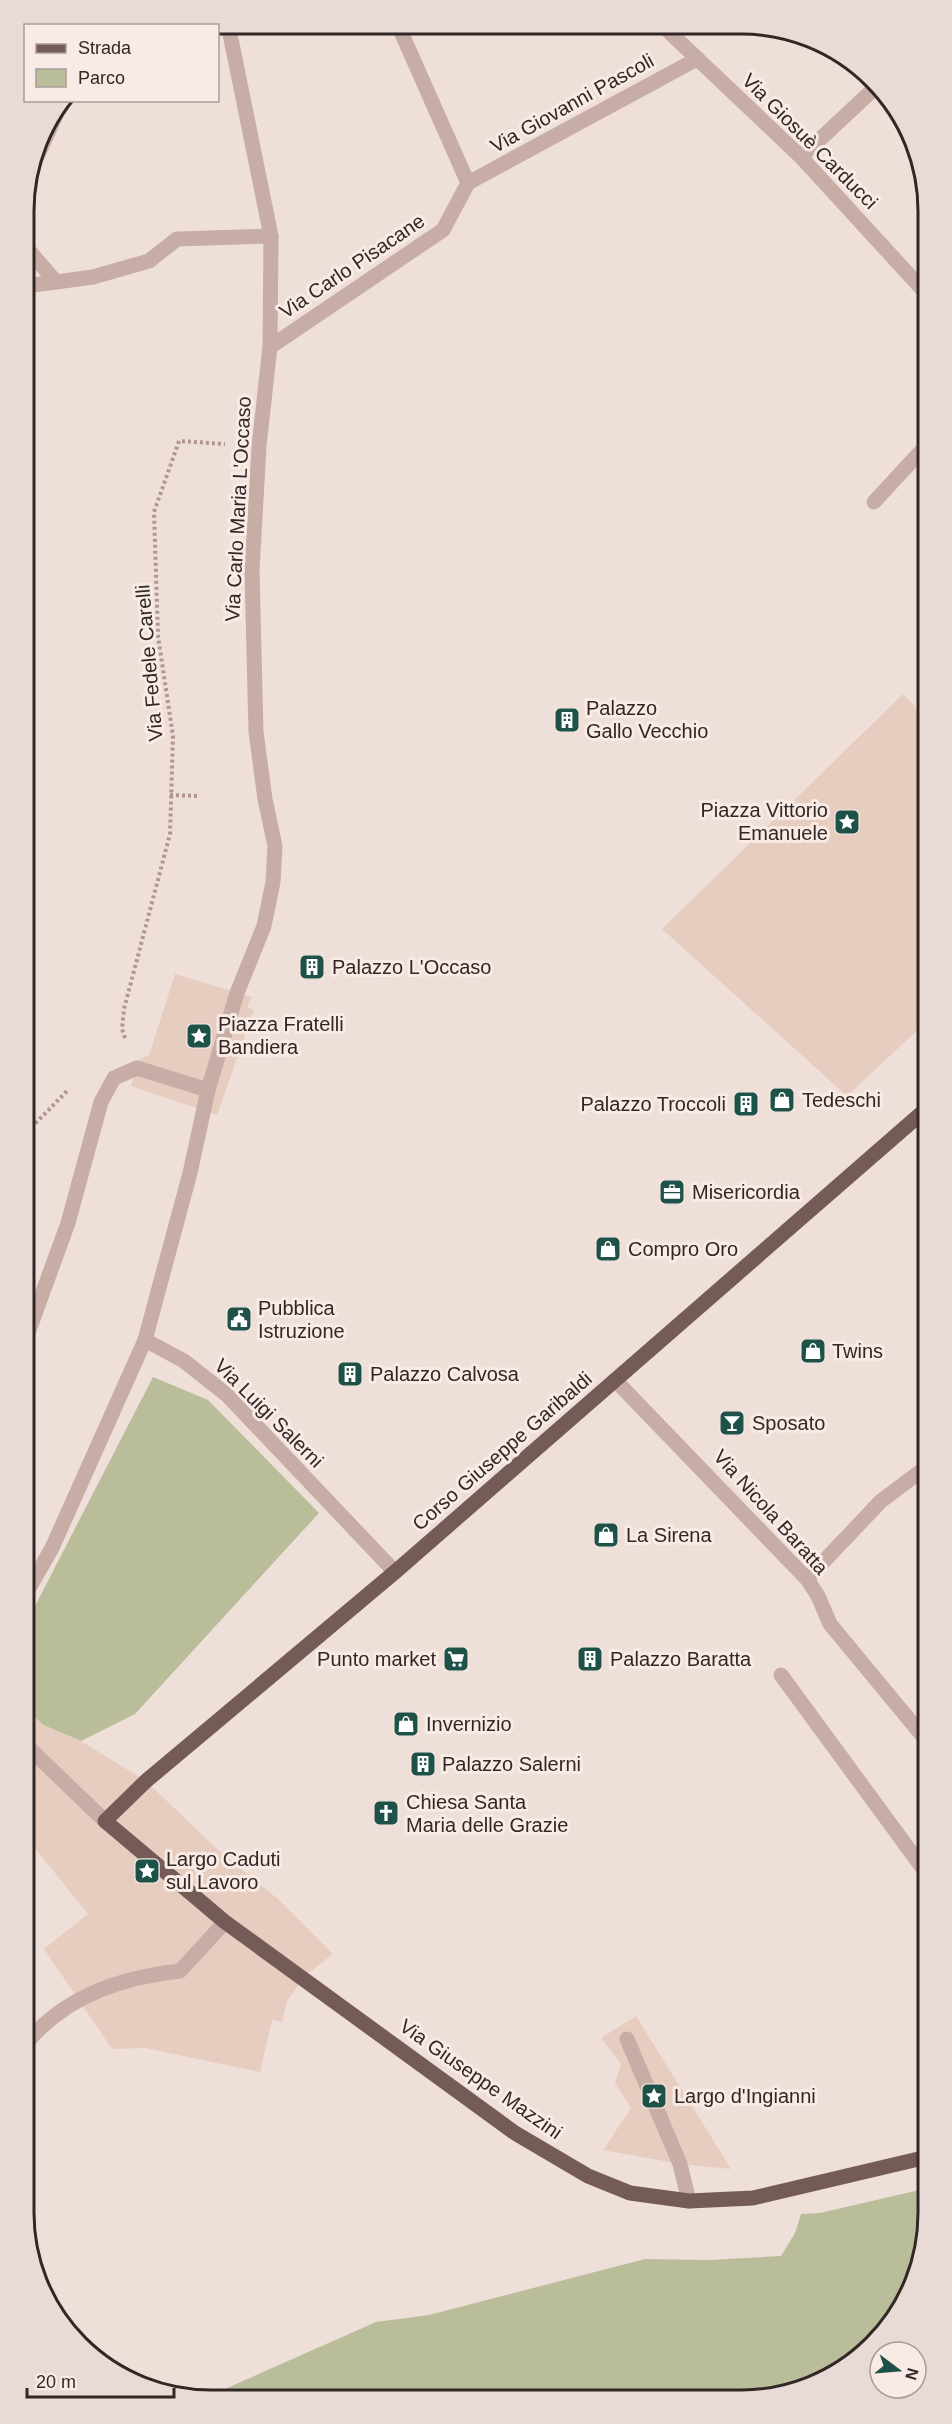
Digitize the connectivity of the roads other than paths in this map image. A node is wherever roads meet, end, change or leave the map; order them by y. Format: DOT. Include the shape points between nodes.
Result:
graph roads {
  1 [pos="230,35"];
  2 [pos="402,35"];
  3 [pos="673,35"];
  4 [pos="697,58"];
  5 [pos="871,92"];
  6 [pos="801,157"];
  7 [pos="468,183"];
  8 [pos="271,236"];
  9 [pos="35,258"];
  10 [pos="56,282"];
  11 [pos="35,285"];
  12 [pos="918,285"];
  13 [pos="270,347"];
  14 [pos="918,454"];
  15 [pos="874,502"];
  16 [pos="208,1090"];
  17 [pos="918,1117"];
  18 [pos="35,1314"];
  19 [pos="146,1340"];
  20 [pos="615,1380"];
  21 [pos="917,1474"];
  22 [pos="395,1572"];
  23 [pos="35,1578"];
  24 [pos="807,1579"];
  25 [pos="781,1675"];
  26 [pos="917,1729"];
  27 [pos="35,1754"];
  28 [pos="105,1821"];
  29 [pos="917,1861"];
  30 [pos="225,1922"];
  31 [pos="35,2035"];
  32 [pos="627,2039"];
  33 [pos="917,2159"];
  34 [pos="689,2200"];
  1 -- 8 [label="street, Via Carlo Maria L'Occaso"];
  2 -- 7 [label="street"];
  3 -- 4 [label="street, Via Giosuè Carducci"];
  4 -- 6 [label="street, Via Giosuè Carducci"];
  4 -- 7 [label="street, Via Giovanni Pascoli"];
  5 -- 6 [label="street"];
  6 -- 12 [label="street, Via Giosuè Carducci"];
  7 -- 13 [label="street, Via Carlo Pisacane" via="443,230"];
  8 -- 10 [label="street" via="177,238 149,261 93,277"];
  8 -- 13 [label="street, Via Carlo Maria L'Occaso"];
  9 -- 10 [label="street"];
  10 -- 11 [label="street"];
  13 -- 16 [label="street, Via Carlo Maria L'Occaso" via="259,446 252,571 255,710 265,799 275,846 273,882 264,926 237,993"];
  14 -- 15 [label="street"];
  16 -- 18 [label="street" via="136,1068 114,1078 100,1102 68,1223"];
  16 -- 19 [label="street"];
  17 -- 20 [label="main road, Corso Giuseppe Garibaldi"];
  19 -- 22 [label="street, Via Luigi Salerni" via="184,1361 227,1395"];
  19 -- 23 [label="street"];
  20 -- 22 [label="main road, Corso Giuseppe Garibaldi"];
  20 -- 24 [label="street, Via Nicola Baratta"];
  21 -- 24 [label="street" via="881,1501"];
  22 -- 28 [label="main road, Corso Giuseppe Garibaldi" via="146,1781"];
  24 -- 26 [label="street, Via Nicola Baratta" via="830,1624"];
  25 -- 29 [label="street"];
  27 -- 28 [label="street"];
  28 -- 30 [label="main road"];
  30 -- 31 [label="street" via="180,1971 148,1974 78,1999"];
  30 -- 34 [label="main road, Via Giuseppe Mazzini" via="515,2133 588,2176 630,2193"];
  32 -- 34 [label="street" via="680,2164"];
  33 -- 34 [label="main road, Via Giuseppe Mazzini" via="753,2198"];
}
